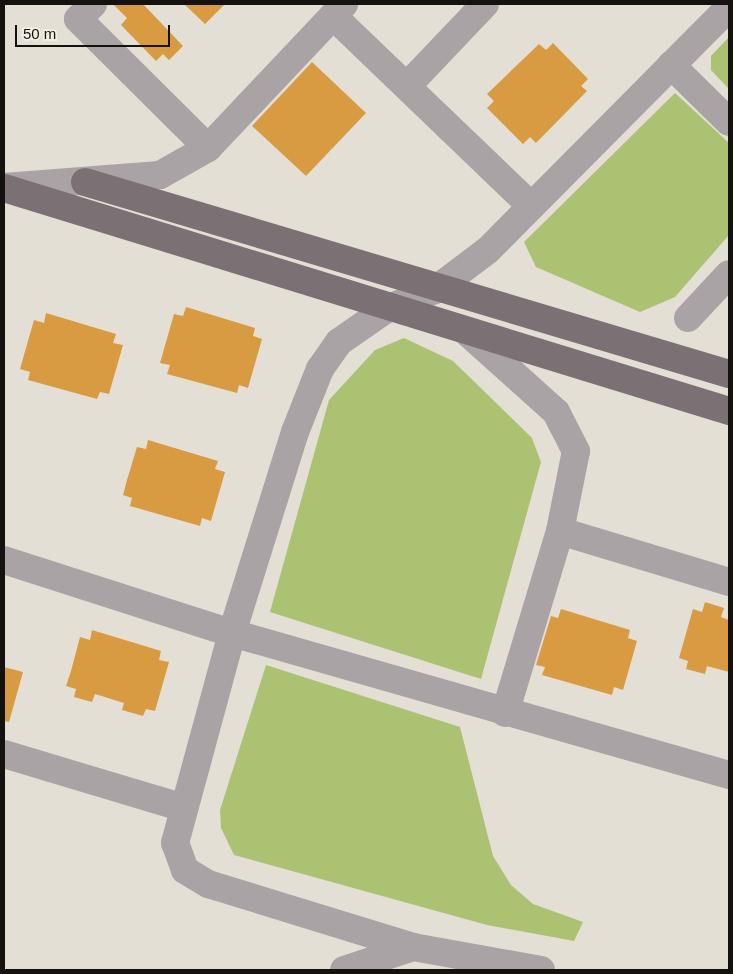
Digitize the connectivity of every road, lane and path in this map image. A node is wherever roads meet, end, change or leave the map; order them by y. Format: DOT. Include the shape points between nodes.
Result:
graph roads {
  1 [pos="93,4"];
  2 [pos="485,4"];
  3 [pos="729,7"];
  4 [pos="338,10"];
  5 [pos="671,65"];
  6 [pos="407,86"];
  7 [pos="729,122"];
  8 [pos="208,148"];
  9 [pos="84,182"];
  10 [pos="4,188"];
  11 [pos="531,206"];
  12 [pos="729,274"];
  13 [pos="435,290"];
  14 [pos="388,308"];
  15 [pos="688,318"];
  16 [pos="468,333"];
  17 [pos="729,374"];
  18 [pos="729,411"];
  19 [pos="560,531"];
  20 [pos="4,560"];
  21 [pos="729,582"];
  22 [pos="232,634"];
  23 [pos="505,712"];
  24 [pos="4,754"];
  25 [pos="729,775"];
  26 [pos="184,808"];
  27 [pos="413,947"];
  28 [pos="344,970"];
  29 [pos="541,970"];
  1 -- 8 [label="street" via="78,19"];
  2 -- 6 [label="street"];
  3 -- 5 [label="street"];
  4 -- 6 [label="street"];
  4 -- 8 [label="street"];
  5 -- 7 [label="street"];
  5 -- 11 [label="street"];
  6 -- 11 [label="street"];
  8 -- 9 [label="street" via="160,175"];
  9 -- 10 [label="street"];
  9 -- 13 [label="main road"];
  10 -- 14 [label="main road"];
  11 -- 13 [label="street" via="488,250"];
  12 -- 15 [label="street"];
  13 -- 14 [label="street"];
  13 -- 17 [label="main road"];
  14 -- 16 [label="main road"];
  14 -- 22 [label="street" via="339,342 320,369 295,432"];
  16 -- 18 [label="main road"];
  16 -- 19 [label="street" via="545,400 566,426 576,451"];
  19 -- 21 [label="street"];
  19 -- 23 [label="street"];
  20 -- 22 [label="street"];
  22 -- 23 [label="street"];
  22 -- 26 [label="street"];
  23 -- 25 [label="street"];
  24 -- 26 [label="street"];
  26 -- 27 [label="street" via="175,843 185,870 196,880"];
  27 -- 28 [label="street"];
  27 -- 29 [label="street"];
}
